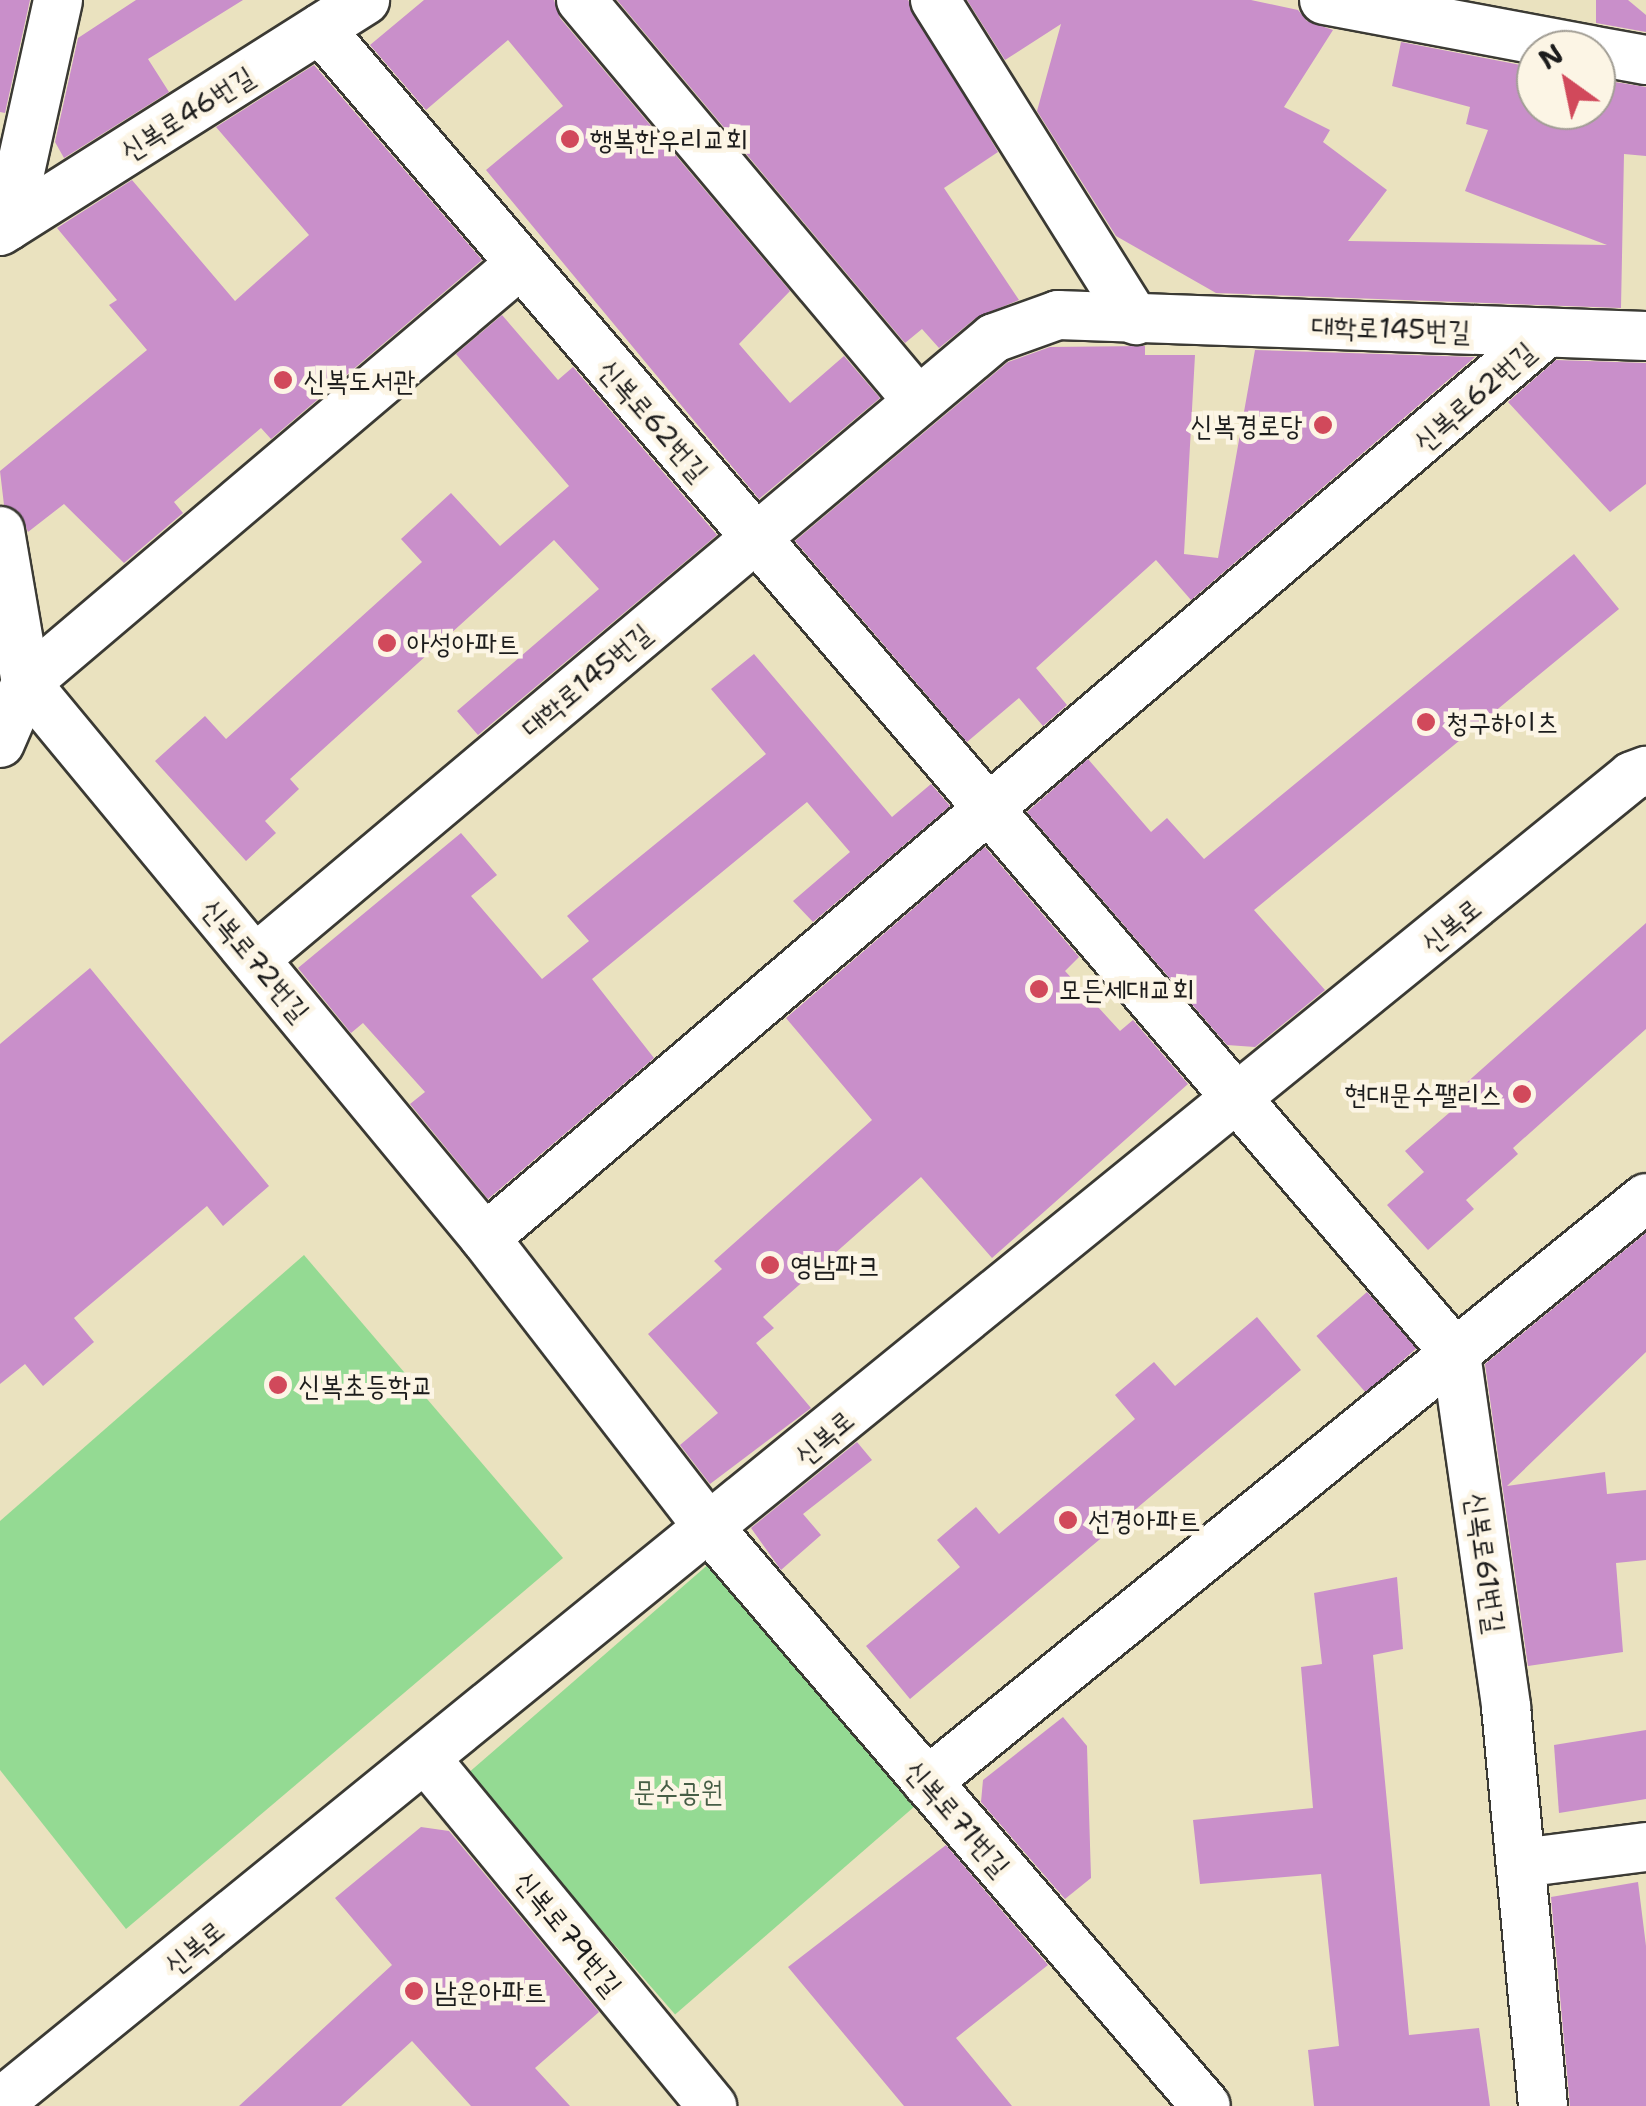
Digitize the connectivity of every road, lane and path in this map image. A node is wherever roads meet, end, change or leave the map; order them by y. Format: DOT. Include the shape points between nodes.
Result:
graph roads {
  1 [pos="58,0"];
  2 [pos="365,0"];
  3 [pos="581,0"];
  4 [pos="935,0"];
  5 [pos="1324,0"];
  6 [pos="320,29"];
  7 [pos="1516,36"];
  8 [pos="1616,54"];
  9 [pos="1646,60"];
  10 [pos="4,228"];
  11 [pos="520,264"];
  12 [pos="1136,320"];
  13 [pos="1546,333"];
  14 [pos="1646,336"];
  15 [pos="918,401"];
  16 [pos="0,531"];
  17 [pos="756,538"];
  18 [pos="26,682"];
  19 [pos="0,743"];
  20 [pos="1646,772"];
  21 [pos="990,810"];
  22 [pos="255,959"];
  23 [pos="1238,1098"];
  24 [pos="1646,1198"];
  25 [pos="485,1238"];
  26 [pos="1456,1354"];
  27 [pos="711,1530"];
  28 [pos="426,1759"];
  29 [pos="927,1782"];
  30 [pos="1646,1847"];
  31 [pos="1520,1863"];
  32 [pos="0,2103"];
  33 [pos="712,2106"];
  34 [pos="1206,2106"];
  35 [pos="1543,2106"];
  1 -- 10 [label="street"];
  2 -- 6 [label="street, 신복로46번길"];
  3 -- 15 [label="street"];
  4 -- 12 [label="street"];
  5 -- 7 [label="street"];
  6 -- 10 [label="street, 신복로46번길"];
  6 -- 11 [label="street, 신복로62번길"];
  8 -- 9 [label="street"];
  11 -- 17 [label="street, 신복로62번길"];
  11 -- 18 [label="street"];
  12 -- 13 [label="street, 대학로145번길"];
  12 -- 15 [label="street, 대학로145번길" via="1058,316 994,338"];
  13 -- 14 [label="street, 대학로145번길"];
  13 -- 21 [label="street, 신복로62번길"];
  15 -- 17 [label="street, 대학로145번길"];
  16 -- 18 [label="street, 신복로72번길"];
  17 -- 21 [label="street, 신복로62번길"];
  17 -- 22 [label="street, 대학로145번길"];
  18 -- 19 [label="street"];
  18 -- 22 [label="street, 신복로72번길"];
  20 -- 23 [label="street, 신복로" via="1632,776"];
  21 -- 23 [label="street, 신복로62번길"];
  21 -- 25 [label="street"];
  22 -- 25 [label="street, 신복로72번길"];
  23 -- 26 [label="street"];
  23 -- 27 [label="street, 신복로"];
  24 -- 26 [label="street"];
  25 -- 27 [label="street, 신복로72번길"];
  26 -- 29 [label="street"];
  26 -- 31 [label="street, 신복로61번길" via="1506,1707"];
  27 -- 28 [label="street, 신복로"];
  27 -- 29 [label="street, 신복로71번길"];
  28 -- 32 [label="street, 신복로"];
  28 -- 33 [label="street, 신복로79번길"];
  29 -- 34 [label="street, 신복로71번길"];
  30 -- 31 [label="street"];
  31 -- 35 [label="street, 신복로61번길"];
}
